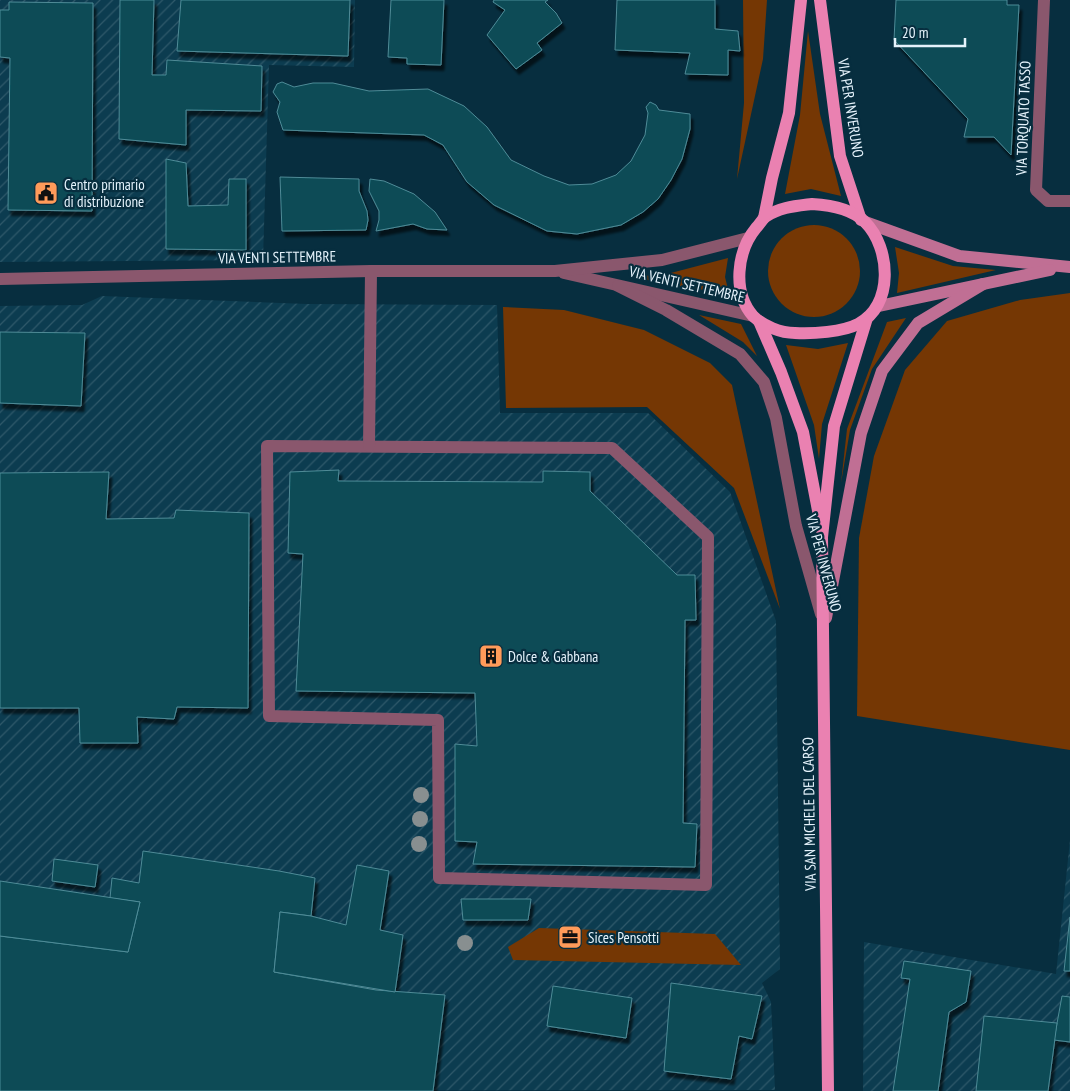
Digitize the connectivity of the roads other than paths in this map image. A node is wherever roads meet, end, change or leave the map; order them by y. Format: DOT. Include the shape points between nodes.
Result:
graph roads {
  1 [pos="800,0"];
  2 [pos="820,0"];
  3 [pos="1044,0"];
  4 [pos="1070,201"];
  5 [pos="764,218"];
  6 [pos="863,221"];
  7 [pos="748,238"];
  8 [pos="1066,267"];
  9 [pos="555,270"];
  10 [pos="371,271"];
  11 [pos="0,279"];
  12 [pos="983,284"];
  13 [pos="618,286"];
  14 [pos="879,306"];
  15 [pos="756,318"];
  16 [pos="867,318"];
  17 [pos="369,446"];
  18 [pos="822,537"];
  19 [pos="824,626"];
  20 [pos="828,1091"];
  1 -- 5 [label="main road" via="789,114"];
  2 -- 6 [label="main road, VIA PER INVERUNO" via="840,156"];
  3 -- 4 [label="street, VIA TORQUATO TASSO" via="1036,190 1048,201"];
  5 -- 6 [label="main road" via="787,207 812,204 847,211"];
  5 -- 7 [label="main road"];
  6 -- 8 [label="street" via="959,256"];
  6 -- 14 [label="main road" via="879,243 884,257 886,275"];
  7 -- 9 [label="street, VIA VENTI SETTEMBRE" via="662,260"];
  7 -- 15 [label="main road" via="739,278 745,303"];
  8 -- 12 [label="street"];
  9 -- 10 [label="street, VIA VENTI SETTEMBRE"];
  9 -- 13 [label="street, VIA VENTI SETTEMBRE"];
  10 -- 11 [label="street, VIA VENTI SETTEMBRE"];
  10 -- 17 [label="street"];
  12 -- 14 [label="street"];
  12 -- 19 [label="street, VIA PER INVERUNO" via="918,323 882,371 861,434"];
  13 -- 15 [label="street, VIA VENTI SETTEMBRE"];
  13 -- 19 [label="street, VIA PER INVERUNO" via="740,354 764,382 776,418 796,526"];
  14 -- 16 [label="main road"];
  15 -- 16 [label="main road" via="773,328 794,333 832,331 857,325"];
  15 -- 18 [label="main road, VIA PER INVERUNO" via="781,372 803,432"];
  16 -- 18 [label="main road, VIA PER INVERUNO" via="834,426"];
  17 -- 17 [label="street" via="267,446 270,716 438,720 439,878 706,885 708,537 612,448"];
  18 -- 19 [label="main road, VIA SAN MICHELE DEL CARSO"];
  19 -- 20 [label="main road, VIA SAN MICHELE DEL CARSO"];
}
